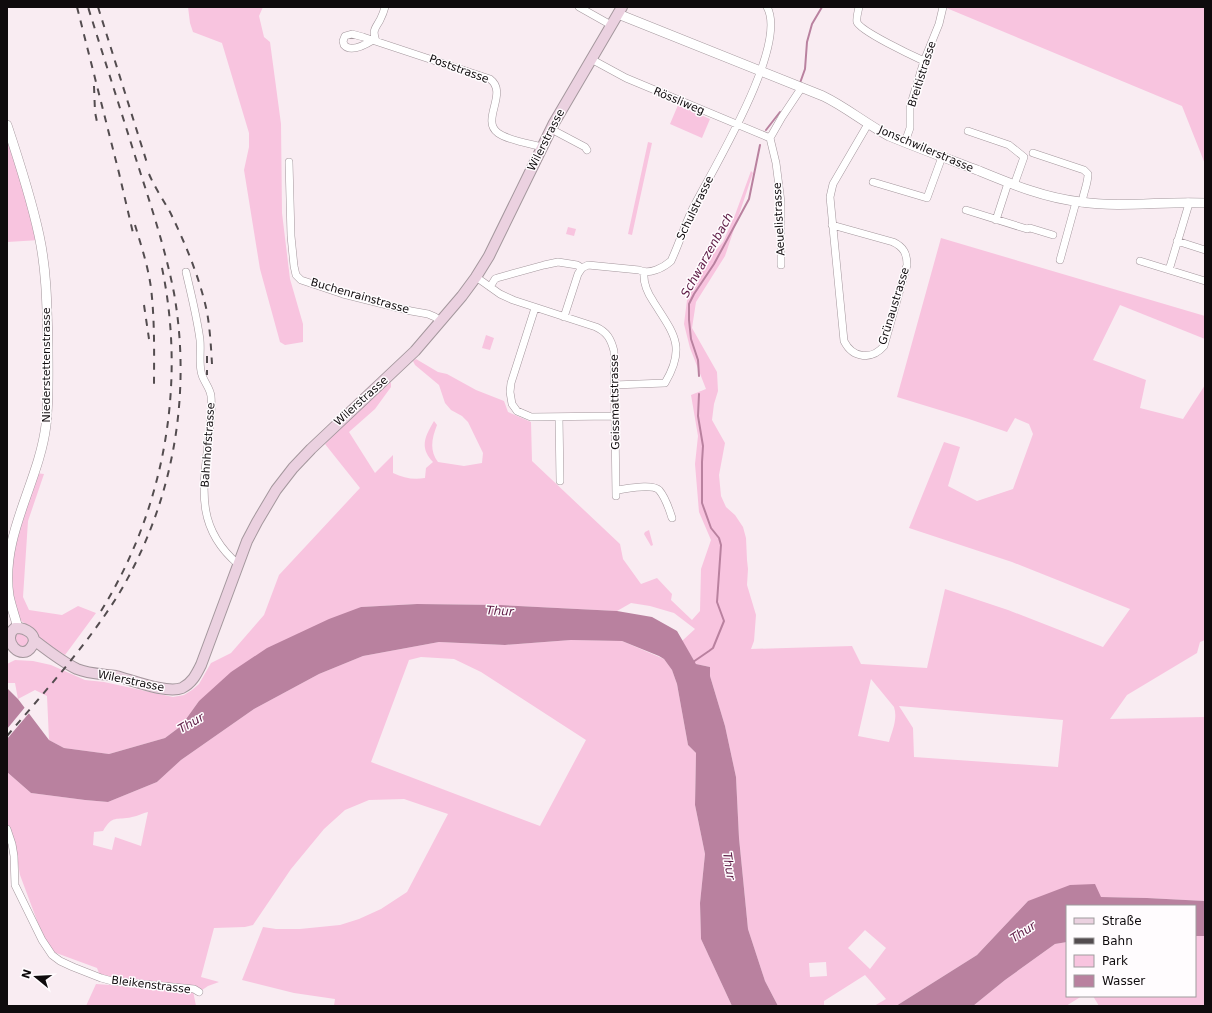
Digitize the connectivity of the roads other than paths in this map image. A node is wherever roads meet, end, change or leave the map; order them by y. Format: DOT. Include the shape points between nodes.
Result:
graph roads {
  1 [pos="385,7"];
  2 [pos="579,7"];
  3 [pos="859,7"];
  4 [pos="943,7"];
  5 [pos="769,8"];
  6 [pos="620,10"];
  7 [pos="611,25"];
  8 [pos="591,59"];
  9 [pos="924,60"];
  10 [pos="761,70"];
  11 [pos="802,87"];
  12 [pos="868,124"];
  13 [pos="7,125"];
  14 [pos="738,125"];
  15 [pos="551,129"];
  16 [pos="968,131"];
  17 [pos="770,138"];
  18 [pos="905,142"];
  19 [pos="542,147"];
  20 [pos="587,150"];
  21 [pos="1033,153"];
  22 [pos="942,157"];
  23 [pos="289,162"];
  24 [pos="873,182"];
  25 [pos="1011,184"];
  26 [pos="1079,202"];
  27 [pos="1188,202"];
  28 [pos="1205,203"];
  29 [pos="966,210"];
  30 [pos="996,220"];
  31 [pos="832,225"];
  32 [pos="1053,236"];
  33 [pos="1178,241"];
  34 [pos="1205,250"];
  35 [pos="1060,260"];
  36 [pos="1140,261"];
  37 [pos="781,265"];
  38 [pos="582,268"];
  39 [pos="1169,270"];
  40 [pos="186,272"];
  41 [pos="644,272"];
  42 [pos="476,277"];
  43 [pos="1205,281"];
  44 [pos="490,287"];
  45 [pos="535,308"];
  46 [pos="564,316"];
  47 [pos="440,321"];
  48 [pos="614,385"];
  49 [pos="615,416"];
  50 [pos="559,417"];
  51 [pos="560,481"];
  52 [pos="672,518"];
  53 [pos="238,564"];
  54 [pos="18,628"];
  55 [pos="32,645"];
  56 [pos="10,651"];
  57 [pos="7,829"];
  58 [pos="199,992"];
  1 -- 19 [label="street, Poststrasse" via="375,28 375,41 490,79 497,88 492,119 494,129 506,137"];
  2 -- 7 [label="street"];
  3 -- 9 [label="street" via="857,20 860,27 900,50"];
  4 -- 9 [label="street, Breitistrasse"];
  5 -- 10 [label="street, Schulstrasse" via="771,34"];
  6 -- 7 [label="main road, Wilerstrasse"];
  6 -- 10 [label="street, Jonschwilerstrasse"];
  7 -- 8 [label="main road, Wilerstrasse"];
  8 -- 14 [label="street, Rössliweg" via="626,78"];
  8 -- 15 [label="main road, Wilerstrasse"];
  9 -- 18 [label="street, Breitistrasse" via="910,107 910,128"];
  10 -- 11 [label="street, Jonschwilerstrasse"];
  10 -- 14 [label="street, Schulstrasse"];
  11 -- 12 [label="street, Jonschwilerstrasse" via="843,106"];
  11 -- 17 [label="street"];
  12 -- 18 [label="street, Jonschwilerstrasse"];
  12 -- 31 [label="street, Grünaustrasse" via="831,190"];
  13 -- 54 [label="street, Niederstettenstrasse" via="26,183 39,236 46,282 47,320 46,426 42,451 14,530 8,569 9,596"];
  14 -- 17 [label="street, Rössliweg"];
  14 -- 41 [label="street, Schulstrasse" via="691,211 670,261 658,270"];
  15 -- 19 [label="main road, Wilerstrasse"];
  15 -- 20 [label="street"];
  16 -- 25 [label="street" via="1009,145 1024,157"];
  17 -- 37 [label="street, Aeuelistrasse" via="781,202"];
  18 -- 22 [label="street, Jonschwilerstrasse"];
  19 -- 42 [label="main road, Wilerstrasse" via="489,256"];
  21 -- 26 [label="street" via="1084,170 1088,174"];
  22 -- 24 [label="street" via="927,198"];
  22 -- 25 [label="street, Jonschwilerstrasse"];
  23 -- 47 [label="street, Buchenrainstrasse" via="291,236 298,278 344,294 428,314"];
  25 -- 26 [label="street, Jonschwilerstrasse"];
  25 -- 30 [label="street"];
  26 -- 27 [label="street, Jonschwilerstrasse" via="1109,205"];
  26 -- 35 [label="street"];
  27 -- 28 [label="street, Jonschwilerstrasse"];
  27 -- 33 [label="street"];
  29 -- 30 [label="street"];
  30 -- 32 [label="street"];
  31 -- 31 [label="street, Grünaustrasse" via="844,341 854,352 872,355 884,346 907,265 907,257 903,249 893,242"];
  33 -- 34 [label="street"];
  33 -- 39 [label="street"];
  36 -- 39 [label="street"];
  38 -- 41 [label="street, Schulstrasse" via="588,265"];
  38 -- 44 [label="street" via="558,262 497,278"];
  38 -- 46 [label="street"];
  39 -- 43 [label="street"];
  40 -- 53 [label="street, Bahnhofstrasse" via="200,341 201,371 211,394 204,503 212,534 229,557"];
  41 -- 48 [label="street" via="643,279 650,296 674,336 675,362 665,382"];
  42 -- 44 [label="street, Geissmattstrasse"];
  42 -- 47 [label="main road, Wilerstrasse"];
  44 -- 45 [label="street, Geissmattstrasse" via="513,300"];
  45 -- 46 [label="street, Geissmattstrasse"];
  45 -- 50 [label="street" via="512,381 510,398 517,411 524,415 538,418"];
  46 -- 48 [label="street, Geissmattstrasse" via="601,329 608,335 614,351"];
  47 -- 53 [label="main road, Wilerstrasse" via="406,360 293,468 260,517"];
  48 -- 49 [label="street, Geissmattstrasse"];
  49 -- 50 [label="street"];
  49 -- 52 [label="street, Geissmattstrasse" via="616,493 655,488 664,497"];
  50 -- 51 [label="street"];
  53 -- 55 [label="main road, Wilerstrasse" via="201,665 191,682 182,688 170,689 117,676 78,670"];
  54 -- 55 [label="main road, Wilerstrasse" via="24,628 33,637"];
  54 -- 56 [label="main road, Wilerstrasse" via="12,629 8,636"];
  55 -- 56 [label="main road, Wilerstrasse" via="22,652"];
  57 -- 58 [label="street, Bleikenstrasse" via="14,856 15,885 52,955 60,961 106,980 194,989"];
}
